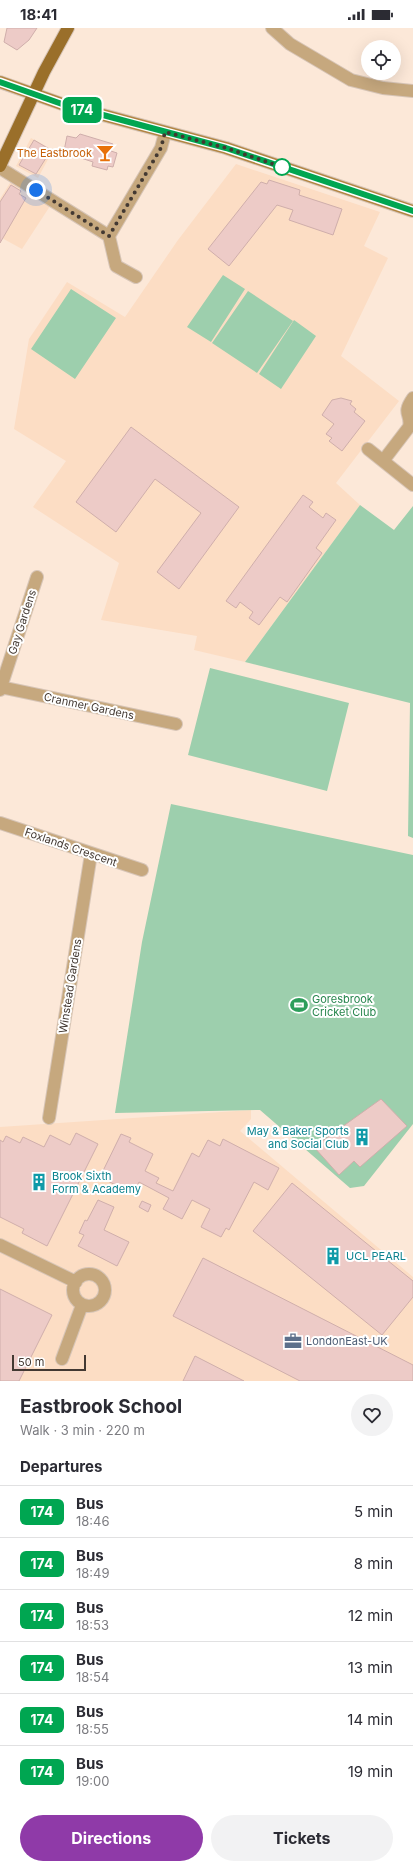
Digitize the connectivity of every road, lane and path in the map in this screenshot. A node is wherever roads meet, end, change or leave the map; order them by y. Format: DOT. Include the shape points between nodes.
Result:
graph roads {
  1 [pos="68,28"];
  2 [pos="272,28"];
  3 [pos="0,82"];
  4 [pos="413,91"];
  5 [pos="33,95"];
  6 [pos="165,132"];
  7 [pos="0,166"];
  8 [pos="413,211"];
  9 [pos="109,236"];
  10 [pos="136,277"];
  11 [pos="413,398"];
  12 [pos="368,449"];
  13 [pos="383,461"];
  14 [pos="413,485"];
  15 [pos="37,577"];
  16 [pos="0,688"];
  17 [pos="176,724"];
  18 [pos="0,823"];
  19 [pos="91,854"];
  20 [pos="142,870"];
  21 [pos="49,1118"];
  22 [pos="0,1245"];
  23 [pos="76,1282"];
  24 [pos="82,1304"];
  25 [pos="62,1359"];
  1 -- 5 [label="main road"];
  2 -- 4 [label="street" via="290,44 350,80 383,88"];
  3 -- 5 [label="street"];
  5 -- 6 [label="street"];
  5 -- 7 [label="main road"];
  6 -- 8 [label="street" via="226,148"];
  6 -- 9 [label="street" via="161,148"];
  7 -- 9 [label="street"];
  9 -- 10 [label="street" via="116,266"];
  11 -- 13 [label="street" via="406,412 410,421 409,427"];
  12 -- 13 [label="street"];
  13 -- 14 [label="street"];
  15 -- 16 [label="street, Gay Gardens"];
  16 -- 17 [label="street, Cranmer Gardens"];
  18 -- 19 [label="street, Foxlands Crescent"];
  19 -- 20 [label="street, Foxlands Crescent"];
  19 -- 21 [label="street, Winstead Gardens"];
  22 -- 23 [label="street"];
  23 -- 24 [label="street" via="75,1297"];
  23 -- 24 [label="street" via="79,1278 89,1275 98,1277 104,1285 105,1295 100,1302 91,1306"];
  24 -- 25 [label="street"];
}
